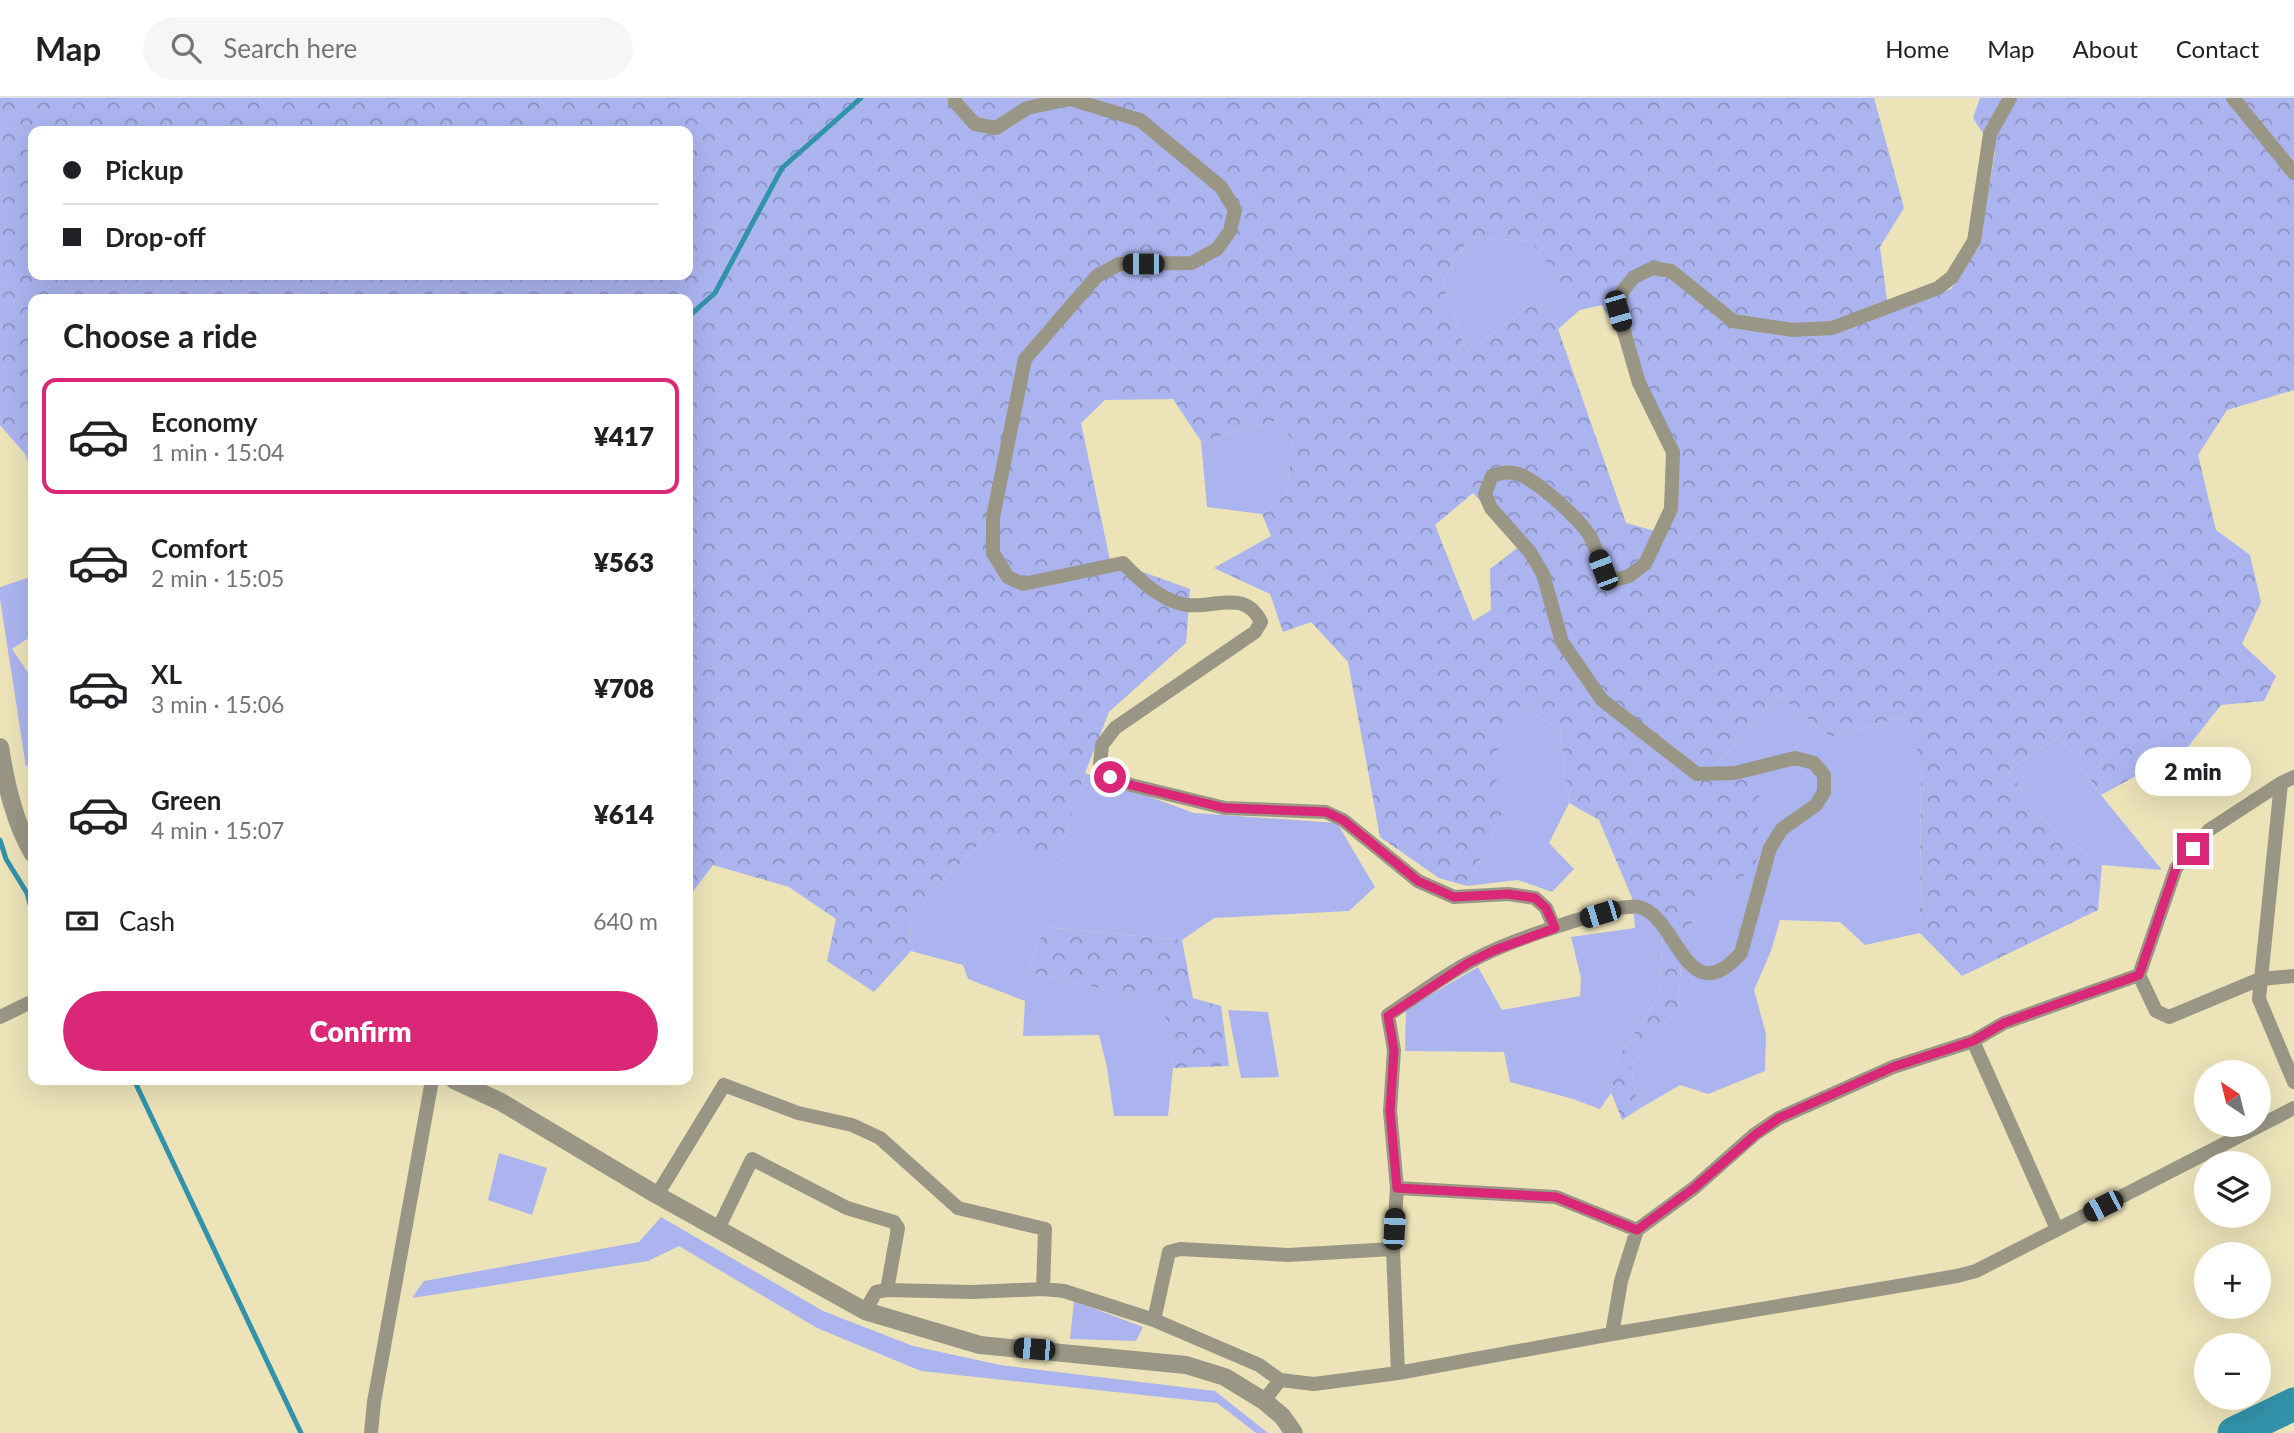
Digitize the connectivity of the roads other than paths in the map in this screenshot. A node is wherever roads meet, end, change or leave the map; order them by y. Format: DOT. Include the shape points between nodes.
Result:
graph roads {
  1 [pos="955,98"];
  2 [pos="2010,98"];
  3 [pos="2233,98"];
  4 [pos="2294,173"];
  5 [pos="0,747"];
  6 [pos="2288,780"];
  7 [pos="28,846"];
  8 [pos="1555,928"];
  9 [pos="2139,975"];
  10 [pos="2294,976"];
  11 [pos="2260,979"];
  12 [pos="28,1004"];
  13 [pos="0,1017"];
  14 [pos="1973,1041"];
  15 [pos="2294,1082"];
  16 [pos="431,1085"];
  17 [pos="465,1085"];
  18 [pos="2294,1108"];
  19 [pos="1397,1188"];
  20 [pos="657,1195"];
  21 [pos="718,1229"];
  22 [pos="2057,1229"];
  23 [pos="1637,1230"];
  24 [pos="1393,1249"];
  25 [pos="1043,1289"];
  26 [pos="887,1290"];
  27 [pos="865,1311"];
  28 [pos="1154,1320"];
  29 [pos="1612,1334"];
  30 [pos="1398,1373"];
  31 [pos="1280,1380"];
  32 [pos="1264,1401"];
  33 [pos="371,1433"];
  34 [pos="1294,1433"];
  1 -- 8 [label="street" via="975,124 996,128 1027,108 1070,99 1140,120 1221,187 1235,210 1230,230 1217,249 1192,263 1119,264 1097,276 1025,359 993,517 993,552 1008,577 1023,584 1123,563 1168,599 1187,605 1242,603 1255,610 1261,622 1255,632 1115,728 1102,745 1100,764 1110,777 1131,785 1225,808 1326,812 1343,820 1418,881 1454,897 1508,894 1535,898 1546,908"];
  2 -- 8 [label="street" via="1990,134 1974,241 1952,277 1938,288 1832,328 1793,330 1733,321 1671,271 1653,268 1634,276 1622,292 1618,311 1639,383 1673,452 1671,509 1645,564 1629,576 1615,580 1603,570 1591,537 1567,508 1520,474 1492,476 1485,494 1491,508 1543,574 1562,642 1602,700 1697,774 1735,773 1795,758 1814,763 1824,775 1824,792 1816,805 1782,829 1770,848 1741,953 1719,972 1704,972 1691,965 1654,915 1640,906 1622,907"];
  3 -- 4 [label="street"];
  5 -- 7 [label="street" via="5,780"];
  6 -- 9 [label="street" via="2209,830 2176,868"];
  6 -- 11 [label="street"];
  8 -- 19 [label="street" via="1468,963 1388,1016 1394,1050 1390,1111"];
  9 -- 11 [label="street" via="2156,1011 2169,1017"];
  9 -- 14 [label="street" via="2004,1023"];
  10 -- 11 [label="street"];
  11 -- 15 [label="street" via="2259,999"];
  12 -- 13 [label="street"];
  14 -- 22 [label="street"];
  14 -- 23 [label="street" via="1893,1067 1779,1118"];
  16 -- 33 [label="street"];
  17 -- 20 [label="street"];
  18 -- 22 [label="street"];
  19 -- 23 [label="street" via="1556,1197"];
  19 -- 24 [label="street"];
  20 -- 21 [label="street"];
  20 -- 25 [label="street" via="724,1085 880,1138 958,1209 1045,1229"];
  21 -- 26 [label="street" via="752,1159 847,1208 894,1222 898,1228"];
  21 -- 27 [label="street"];
  22 -- 29 [label="street" via="1976,1271 1957,1276"];
  23 -- 29 [label="street" via="1621,1281"];
  24 -- 28 [label="street" via="1288,1255 1169,1252"];
  24 -- 30 [label="street"];
  25 -- 26 [label="street"];
  25 -- 28 [label="street"];
  26 -- 27 [label="street" via="876,1292"];
  27 -- 32 [label="street" via="980,1345 1186,1365 1225,1377"];
  28 -- 31 [label="street" via="1259,1365"];
  29 -- 30 [label="street"];
  30 -- 31 [label="street" via="1314,1384"];
  31 -- 32 [label="street"];
  32 -- 34 [label="street"];
}
